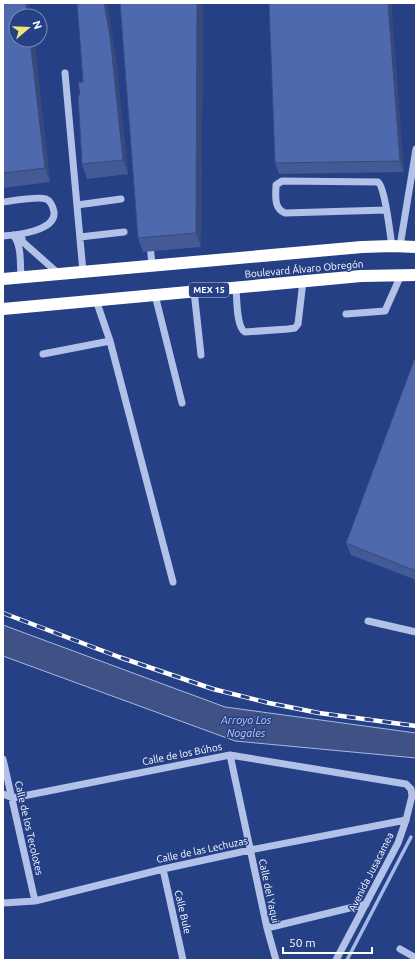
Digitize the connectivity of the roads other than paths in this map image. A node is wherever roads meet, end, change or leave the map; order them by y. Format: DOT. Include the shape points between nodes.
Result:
graph roads {
  1 [pos="65,73"];
  2 [pos="416,149"];
  3 [pos="121,199"];
  4 [pos="3,202"];
  5 [pos="77,205"];
  6 [pos="386,210"];
  7 [pos="124,232"];
  8 [pos="22,234"];
  9 [pos="150,234"];
  10 [pos="13,235"];
  11 [pos="3,236"];
  12 [pos="80,237"];
  13 [pos="396,246"];
  14 [pos="416,247"];
  15 [pos="152,266"];
  16 [pos="83,272"];
  17 [pos="59,274"];
  18 [pos="401,275"];
  19 [pos="416,275"];
  20 [pos="21,277"];
  21 [pos="3,278"];
  22 [pos="303,281"];
  23 [pos="236,287"];
  24 [pos="194,291"];
  25 [pos="155,295"];
  26 [pos="96,300"];
  27 [pos="3,309"];
  28 [pos="346,314"];
  29 [pos="110,341"];
  30 [pos="43,354"];
  31 [pos="201,355"];
  32 [pos="182,403"];
  33 [pos="173,582"];
  34 [pos="368,621"];
  35 [pos="416,632"];
  36 [pos="230,755"];
  37 [pos="3,759"];
  38 [pos="411,789"];
  39 [pos="3,794"];
  40 [pos="13,798"];
  41 [pos="406,820"];
  42 [pos="250,850"];
  43 [pos="163,869"];
  44 [pos="35,901"];
  45 [pos="3,903"];
  46 [pos="366,904"];
  47 [pos="267,928"];
  48 [pos="400,949"];
  49 [pos="416,958"];
  50 [pos="183,960"];
  51 [pos="276,960"];
  52 [pos="336,960"];
  1 -- 5 [label="street"];
  2 -- 13 [label="street"];
  3 -- 5 [label="street"];
  4 -- 8 [label="street" via="39,198 47,199 52,204 54,213 49,224"];
  5 -- 12 [label="street"];
  6 -- 6 [label="street" via="285,213 277,205 276,185 282,182 378,182 382,188"];
  6 -- 13 [label="street"];
  7 -- 12 [label="street"];
  8 -- 10 [label="street"];
  8 -- 17 [label="street" via="22,241"];
  9 -- 15 [label="street"];
  10 -- 11 [label="street"];
  10 -- 20 [label="street" via="19,248"];
  12 -- 16 [label="street"];
  13 -- 14 [label="highway, Boulevard Álvaro Obregón"];
  13 -- 15 [label="highway, Boulevard Álvaro Obregón"];
  15 -- 16 [label="highway, Boulevard Álvaro Obregón"];
  16 -- 17 [label="highway, Boulevard Álvaro Obregón"];
  17 -- 20 [label="highway, Boulevard Álvaro Obregón"];
  18 -- 19 [label="highway, Boulevard Álvaro Obregón / MEX 15"];
  18 -- 22 [label="highway, Boulevard Álvaro Obregón / MEX 15"];
  18 -- 28 [label="street" via="385,311"];
  20 -- 21 [label="highway, Boulevard Álvaro Obregón"];
  22 -- 23 [label="highway, Boulevard Álvaro Obregón / MEX 15"];
  22 -- 23 [label="street" via="298,324 295,328 288,329 243,331 239,323"];
  23 -- 24 [label="highway, Boulevard Álvaro Obregón / MEX 15"];
  24 -- 25 [label="highway, Boulevard Álvaro Obregón / MEX 15"];
  24 -- 31 [label="street"];
  25 -- 26 [label="highway, Boulevard Álvaro Obregón / MEX 15"];
  25 -- 32 [label="street"];
  26 -- 27 [label="highway, Boulevard Álvaro Obregón / MEX 15"];
  26 -- 29 [label="street"];
  29 -- 30 [label="street"];
  29 -- 33 [label="street"];
  34 -- 35 [label="street"];
  36 -- 38 [label="street, Calle de los Búhos" via="406,784"];
  36 -- 40 [label="street, Calle de los Búhos"];
  36 -- 42 [label="street, Calle del Yaqui"];
  37 -- 40 [label="street, Calle de los Tecolotes"];
  38 -- 41 [label="street, Avenida Jusacamea" via="412,796"];
  39 -- 40 [label="street"];
  40 -- 44 [label="street, Calle de los Tecolotes"];
  41 -- 42 [label="street, Calle de las Lechuzas"];
  41 -- 46 [label="street, Avenida Jusacamea" via="398,843"];
  42 -- 43 [label="street, Calle de las Lechuzas"];
  42 -- 47 [label="street, Calle del Yaqui"];
  43 -- 44 [label="street, Calle de las Lechuzas"];
  43 -- 50 [label="street, Calle Bule"];
  44 -- 45 [label="street, Calle de las Lechuzas"];
  46 -- 47 [label="street"];
  46 -- 52 [label="street, Avenida Jusacamea"];
  47 -- 51 [label="street, Calle del Yaqui"];
  48 -- 49 [label="street"];
}
